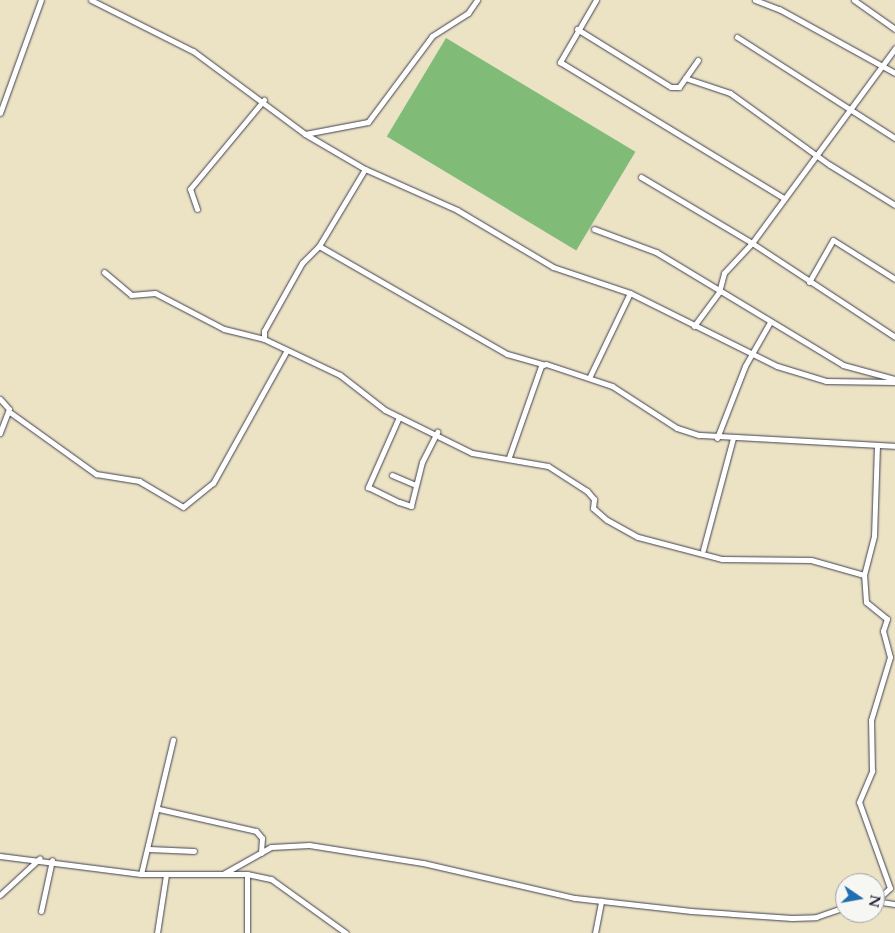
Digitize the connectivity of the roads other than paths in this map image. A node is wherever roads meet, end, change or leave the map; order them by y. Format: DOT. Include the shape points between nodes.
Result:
graph roads {
  1 [pos="41,0"];
  2 [pos="91,0"];
  3 [pos="477,0"];
  4 [pos="596,0"];
  5 [pos="755,0"];
  6 [pos="854,0"];
  7 [pos="768,2"];
  8 [pos="577,29"];
  9 [pos="895,29"];
  10 [pos="737,37"];
  11 [pos="895,48"];
  12 [pos="698,60"];
  13 [pos="884,65"];
  14 [pos="895,73"];
  15 [pos="685,78"];
  16 [pos="264,100"];
  17 [pos="850,109"];
  18 [pos="0,113"];
  19 [pos="305,134"];
  20 [pos="895,138"];
  21 [pos="817,155"];
  22 [pos="365,169"];
  23 [pos="642,177"];
  24 [pos="784,198"];
  25 [pos="895,205"];
  26 [pos="197,208"];
  27 [pos="594,229"];
  28 [pos="752,242"];
  29 [pos="319,246"];
  30 [pos="104,272"];
  31 [pos="895,279"];
  32 [pos="809,282"];
  33 [pos="720,292"];
  34 [pos="630,293"];
  35 [pos="770,322"];
  36 [pos="694,326"];
  37 [pos="895,337"];
  38 [pos="264,339"];
  39 [pos="286,352"];
  40 [pos="751,354"];
  41 [pos="543,364"];
  42 [pos="590,376"];
  43 [pos="895,381"];
  44 [pos="0,399"];
  45 [pos="11,414"];
  46 [pos="398,417"];
  47 [pos="437,432"];
  48 [pos="0,433"];
  49 [pos="717,438"];
  50 [pos="733,438"];
  51 [pos="895,446"];
  52 [pos="877,448"];
  53 [pos="509,457"];
  54 [pos="392,475"];
  55 [pos="415,485"];
  56 [pos="703,550"];
  57 [pos="864,575"];
  58 [pos="173,740"];
  59 [pos="158,809"];
  60 [pos="149,848"];
  61 [pos="194,851"];
  62 [pos="261,853"];
  63 [pos="0,856"];
  64 [pos="40,858"];
  65 [pos="52,860"];
  66 [pos="885,873"];
  67 [pos="141,874"];
  68 [pos="223,874"];
  69 [pos="247,874"];
  70 [pos="885,874"];
  71 [pos="166,875"];
  72 [pos="885,892"];
  73 [pos="0,895"];
  74 [pos="601,901"];
  75 [pos="835,910"];
  76 [pos="41,911"];
  77 [pos="157,933"];
  78 [pos="247,933"];
  79 [pos="346,933"];
  80 [pos="595,933"];
  1 -- 18 [label="street"];
  2 -- 16 [label="street" via="193,51"];
  3 -- 19 [label="street" via="468,13 432,36 368,122"];
  4 -- 8 [label="street"];
  5 -- 7 [label="street"];
  6 -- 9 [label="street"];
  7 -- 13 [label="street"];
  8 -- 15 [label="street" via="671,87 679,87"];
  8 -- 24 [label="street" via="560,62"];
  10 -- 17 [label="street"];
  11 -- 13 [label="street"];
  12 -- 15 [label="street"];
  13 -- 14 [label="street"];
  13 -- 17 [label="street"];
  15 -- 21 [label="street" via="730,93"];
  16 -- 19 [label="street"];
  16 -- 26 [label="street" via="190,190"];
  17 -- 20 [label="street"];
  17 -- 21 [label="street"];
  19 -- 22 [label="street"];
  21 -- 24 [label="street"];
  21 -- 25 [label="street"];
  22 -- 29 [label="street"];
  22 -- 34 [label="street" via="457,210 552,266"];
  23 -- 28 [label="street"];
  24 -- 28 [label="street"];
  27 -- 33 [label="street" via="656,252"];
  28 -- 32 [label="street"];
  28 -- 33 [label="street" via="724,273"];
  29 -- 38 [label="street" via="302,263 264,331"];
  29 -- 41 [label="street" via="486,338 502,351"];
  30 -- 38 [label="street" via="131,295 155,293 224,329"];
  31 -- 32 [label="street" via="833,240"];
  32 -- 37 [label="street"];
  33 -- 35 [label="street"];
  33 -- 36 [label="street"];
  34 -- 36 [label="street"];
  34 -- 42 [label="street"];
  35 -- 40 [label="street"];
  35 -- 43 [label="street" via="843,365"];
  36 -- 40 [label="street"];
  38 -- 39 [label="street"];
  39 -- 45 [label="street" via="213,483 183,508 140,481 96,474"];
  39 -- 46 [label="street" via="349,380"];
  40 -- 43 [label="street" via="826,381"];
  40 -- 49 [label="street"];
  41 -- 42 [label="street"];
  41 -- 53 [label="street"];
  42 -- 49 [label="street" via="677,428"];
  44 -- 48 [label="street" via="9,409"];
  46 -- 47 [label="street"];
  46 -- 55 [label="street" via="368,486 411,506"];
  47 -- 53 [label="street" via="482,457"];
  47 -- 55 [label="street"];
  49 -- 50 [label="street"];
  50 -- 52 [label="street"];
  50 -- 56 [label="street" via="715,520"];
  51 -- 52 [label="street"];
  52 -- 57 [label="street" via="874,536"];
  53 -- 56 [label="street" via="548,466 565,476 591,496 594,508 626,532"];
  54 -- 55 [label="street"];
  56 -- 57 [label="street" via="731,560 811,560"];
  57 -- 66 [label="street" via="866,602 888,619 883,631 890,652 871,720 872,771 859,802"];
  58 -- 59 [label="street"];
  59 -- 60 [label="street"];
  59 -- 62 [label="street" via="256,831 262,838"];
  60 -- 61 [label="street"];
  60 -- 67 [label="street"];
  62 -- 68 [label="street"];
  62 -- 74 [label="street" via="284,845 335,848"];
  63 -- 64 [label="street"];
  64 -- 65 [label="street"];
  64 -- 73 [label="street"];
  65 -- 67 [label="street"];
  65 -- 76 [label="street"];
  67 -- 71 [label="street"];
  68 -- 69 [label="street"];
  68 -- 71 [label="street"];
  69 -- 78 [label="street"];
  69 -- 79 [label="street" via="280,882"];
  70 -- 72 [label="street" via="890,888"];
  71 -- 77 [label="street"];
  74 -- 75 [label="street" via="792,918 816,917"];
  74 -- 80 [label="street"];
}
